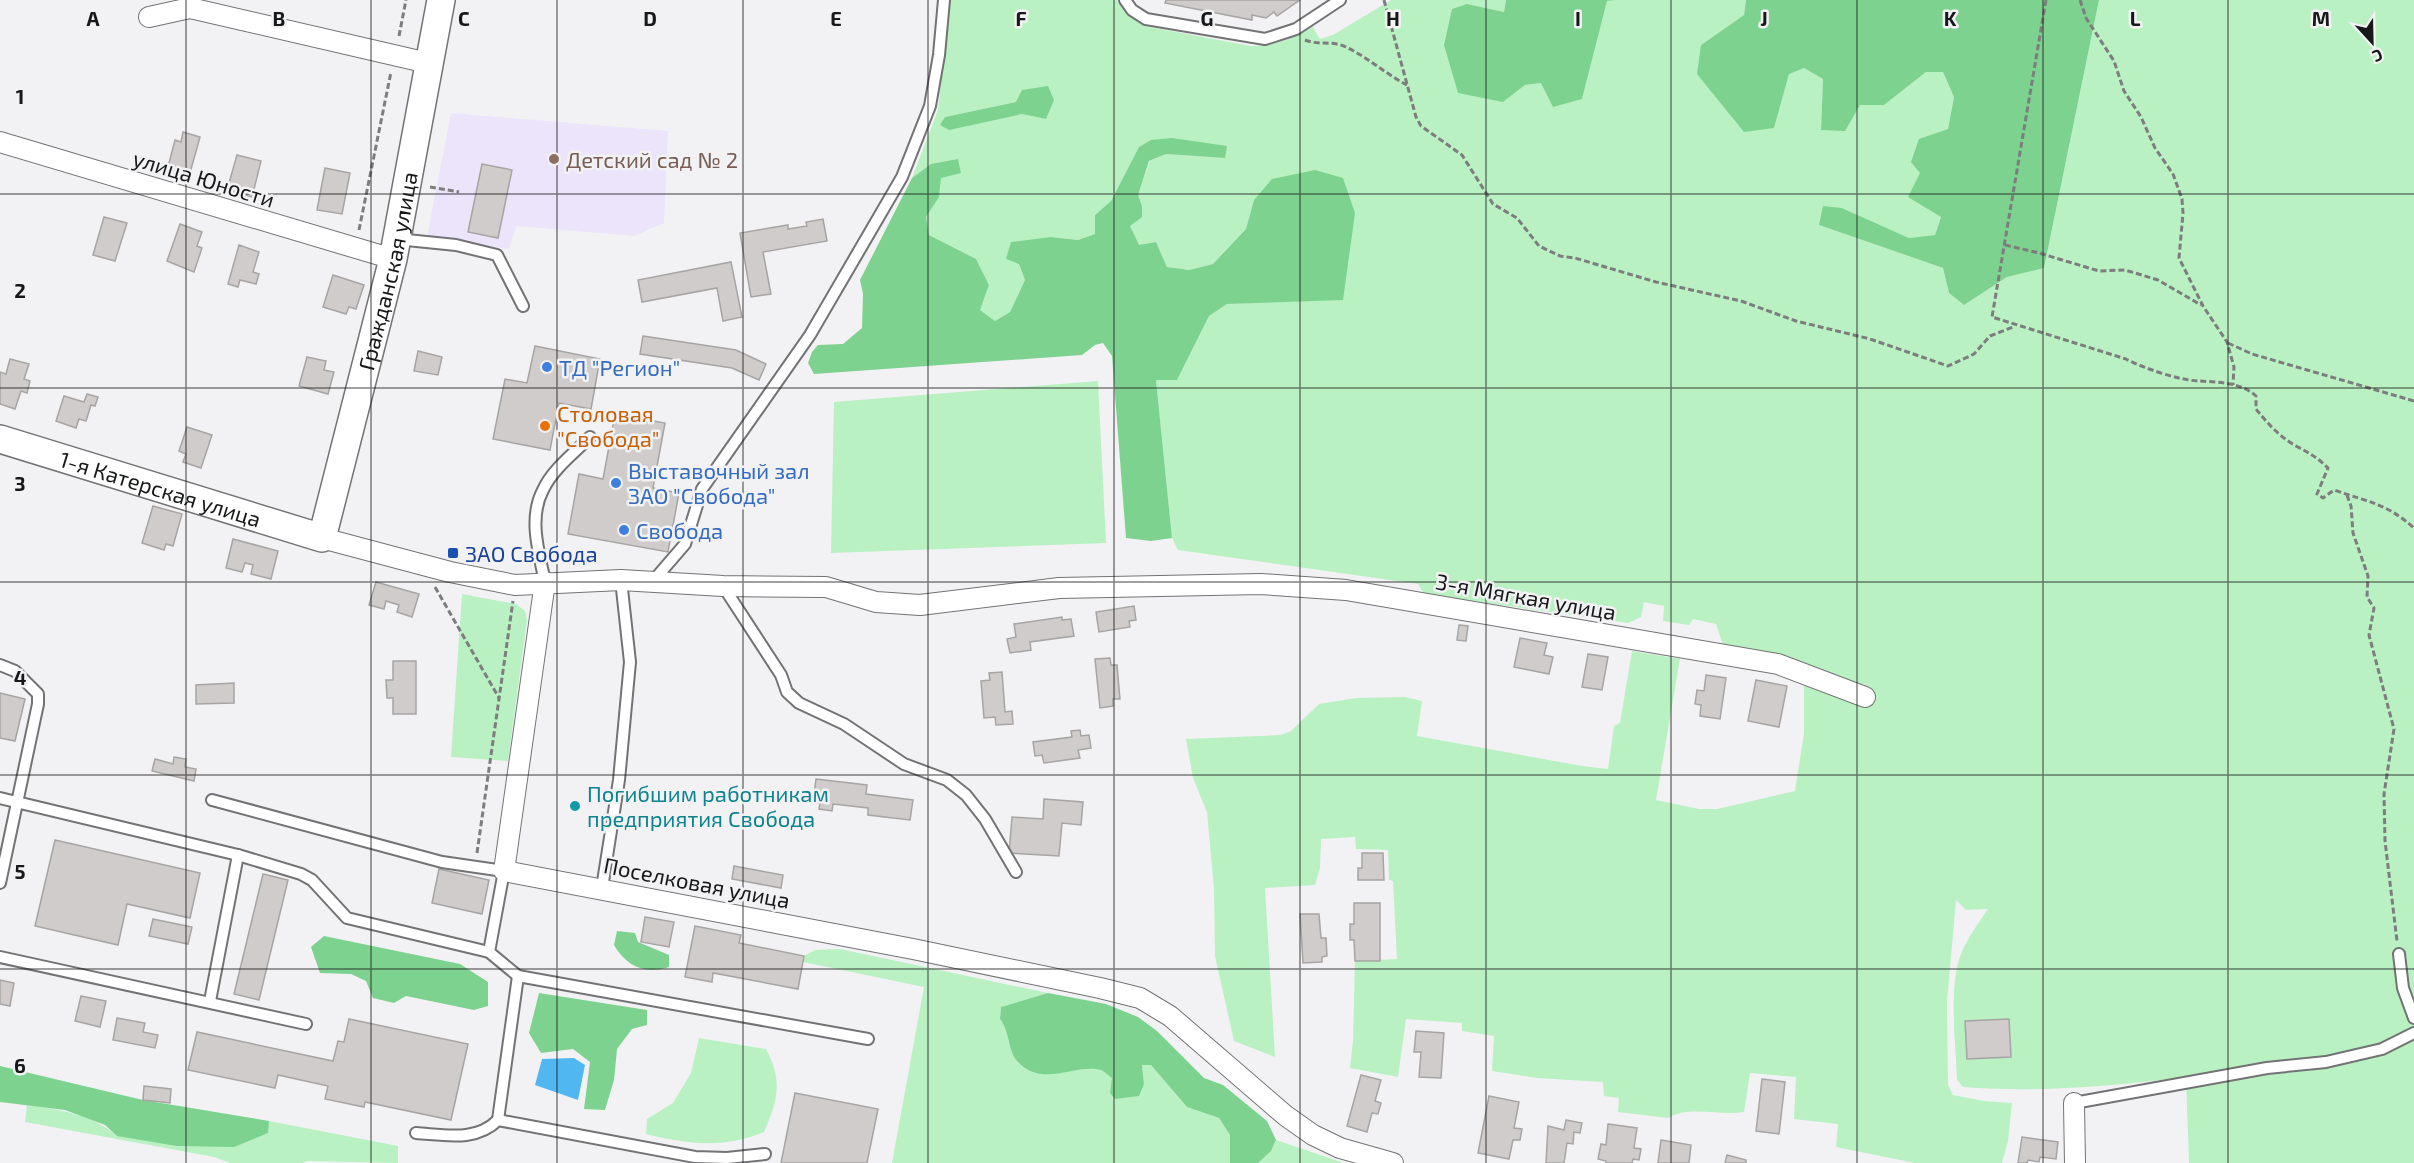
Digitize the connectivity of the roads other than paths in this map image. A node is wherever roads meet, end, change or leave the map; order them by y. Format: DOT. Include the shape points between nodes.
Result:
graph roads {
  1 [pos="441,0"];
  2 [pos="944,0"];
  3 [pos="1125,0"];
  4 [pos="1340,0"];
  5 [pos="149,17"];
  6 [pos="428,63"];
  7 [pos="0,142"];
  8 [pos="395,249"];
  9 [pos="523,306"];
  10 [pos="590,437"];
  11 [pos="0,439"];
  12 [pos="322,538"];
  13 [pos="621,580"];
  14 [pos="654,580"];
  15 [pos="545,582"];
  16 [pos="723,586"];
  17 [pos="0,665"];
  18 [pos="1865,697"];
  19 [pos="0,798"];
  20 [pos="212,800"];
  21 [pos="19,803"];
  22 [pos="238,855"];
  23 [pos="504,871"];
  24 [pos="1016,872"];
  25 [pos="0,883"];
  26 [pos="602,888"];
  27 [pos="489,952"];
  28 [pos="2399,954"];
  29 [pos="0,957"];
  30 [pos="518,976"];
  31 [pos="210,1001"];
  32 [pos="2414,1018"];
  33 [pos="306,1024"];
  34 [pos="2414,1033"];
  35 [pos="868,1039"];
  36 [pos="2074,1102"];
  37 [pos="498,1120"];
  38 [pos="416,1133"];
  39 [pos="765,1154"];
  40 [pos="1393,1163"];
  41 [pos="2075,1163"];
  1 -- 6 [label="street, Гражданская улица"];
  2 -- 14 [label="lane" via="930,106 902,177 810,335 702,489 685,544"];
  3 -- 4 [label="lane" via="1146,19 1251,39 1286,34"];
  5 -- 6 [label="street" via="190,8"];
  6 -- 8 [label="street, Гражданская улица"];
  7 -- 8 [label="street, улица Юности" via="355,248"];
  8 -- 9 [label="lane" via="456,245 497,255"];
  8 -- 12 [label="street, Гражданская улица"];
  10 -- 15 [label="lane" via="542,491 536,538"];
  11 -- 12 [label="street, 1-я Катерская улица"];
  12 -- 15 [label="street" via="515,585"];
  13 -- 14 [label="street"];
  13 -- 15 [label="street"];
  13 -- 26 [label="lane" via="630,662 619,780"];
  14 -- 16 [label="street"];
  15 -- 23 [label="street"];
  16 -- 18 [label="street, 3-я Мягкая улица" via="826,587 876,602 920,605 1059,588 1261,584 1346,590 1778,664"];
  16 -- 24 [label="lane" via="781,675 787,692 799,703 844,724 904,764 947,780 966,795 985,819"];
  17 -- 21 [label="lane" via="15,671 38,694"];
  19 -- 21 [label="lane"];
  20 -- 23 [label="lane, Поселковая улица" via="442,862"];
  21 -- 22 [label="lane"];
  21 -- 25 [label="lane"];
  22 -- 27 [label="lane" via="312,880 347,918"];
  22 -- 31 [label="lane"];
  23 -- 26 [label="street, Поселковая улица"];
  23 -- 27 [label="lane"];
  26 -- 40 [label="street, Поселковая улица" via="1140,998 1170,1016 1313,1135 1340,1148"];
  27 -- 30 [label="lane"];
  28 -- 32 [label="lane" via="2403,988"];
  29 -- 31 [label="lane"];
  30 -- 35 [label="lane"];
  30 -- 37 [label="lane"];
  31 -- 33 [label="lane"];
  34 -- 36 [label="lane" via="2382,1049 2326,1062 2267,1068"];
  36 -- 41 [label="street"];
  37 -- 38 [label="lane" via="476,1134 457,1137"];
  37 -- 39 [label="lane" via="695,1157"];
}
